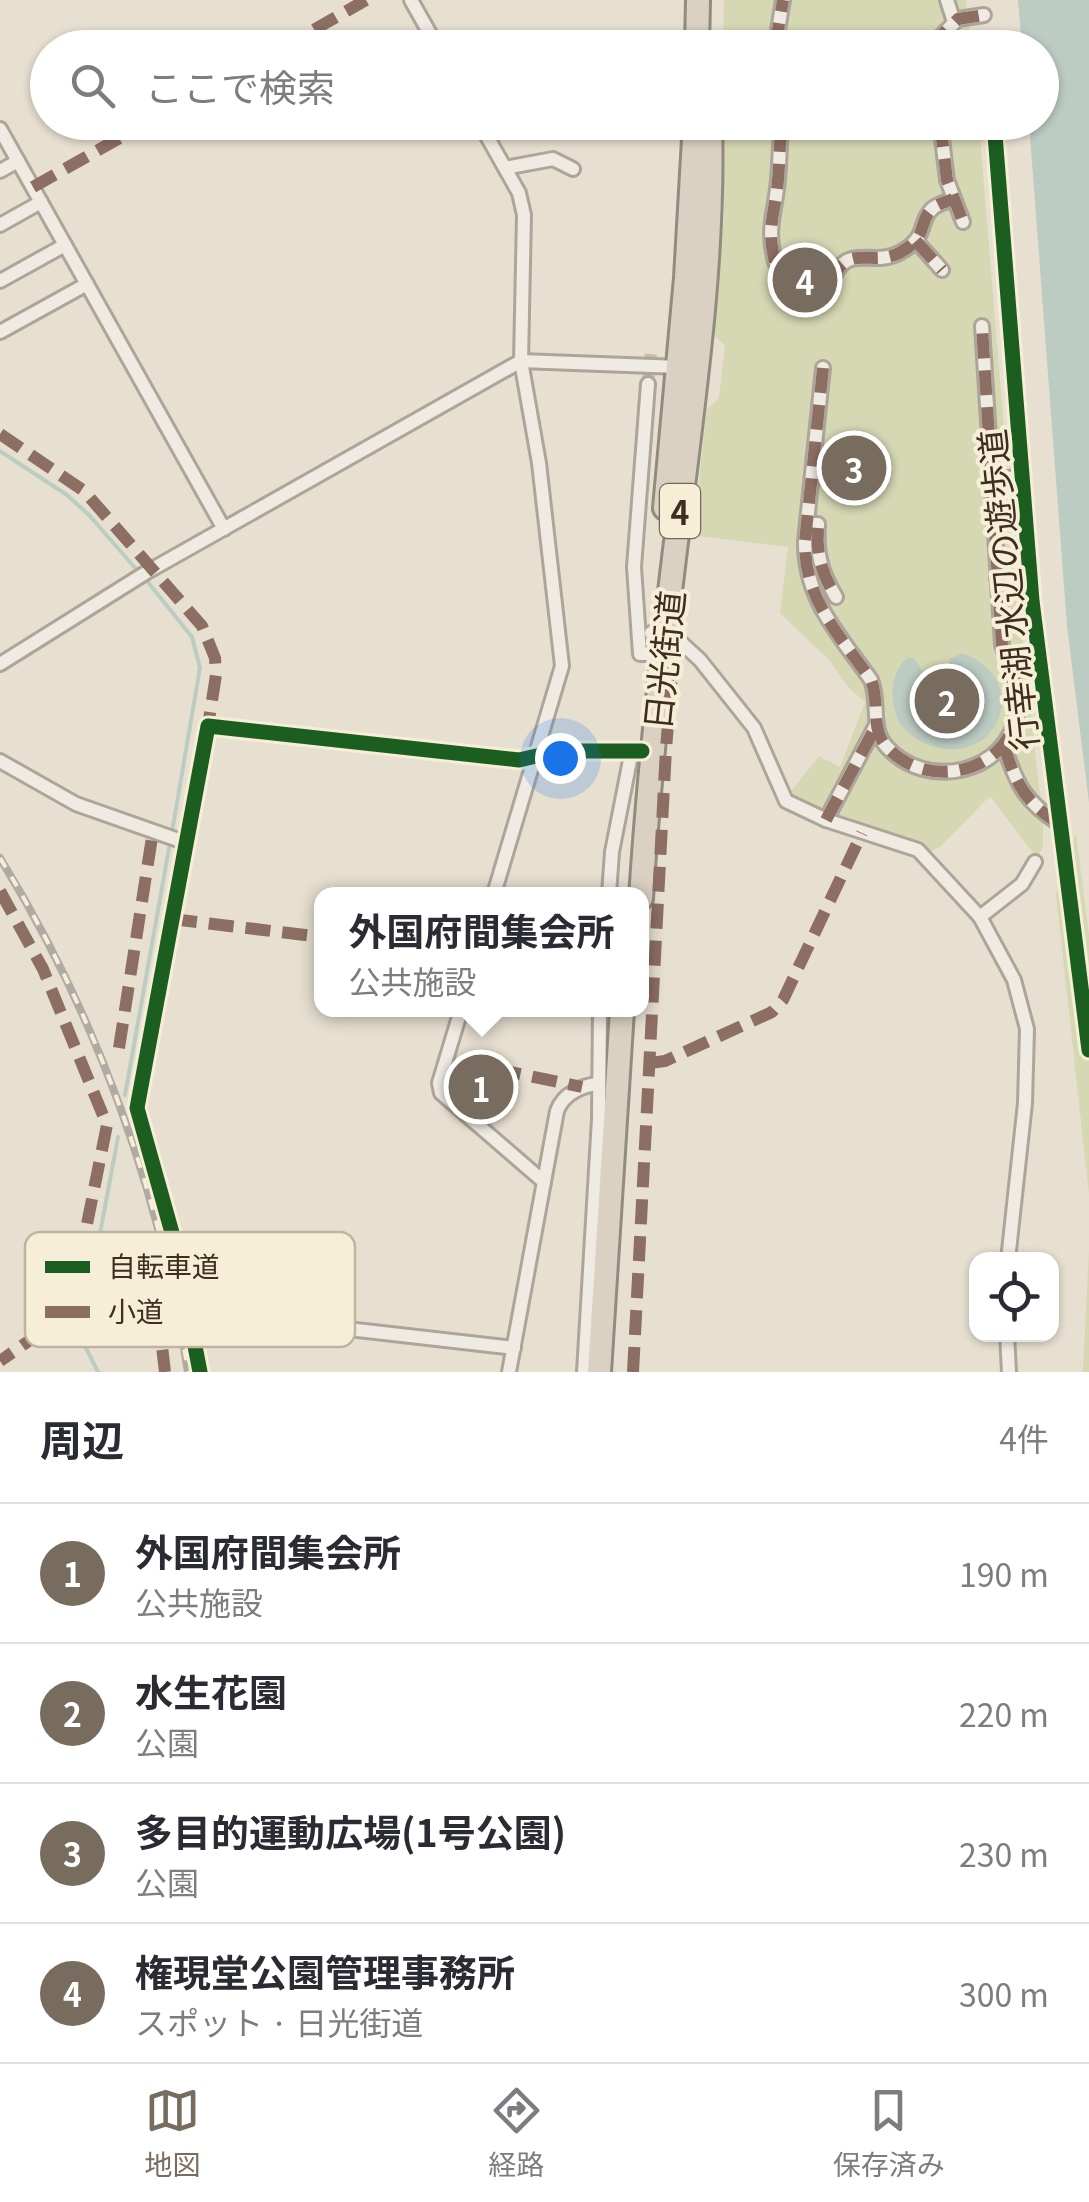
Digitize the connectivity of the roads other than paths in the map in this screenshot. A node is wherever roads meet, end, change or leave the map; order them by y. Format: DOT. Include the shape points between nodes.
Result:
graph roads {
  1 [pos="411,0"];
  2 [pos="698,0"];
  3 [pos="710,0"];
  4 [pos="783,0"];
  5 [pos="947,0"];
  6 [pos="984,15"];
  7 [pos="954,22"];
  8 [pos="428,30"];
  9 [pos="697,30"];
  10 [pos="709,30"];
  11 [pos="779,30"];
  12 [pos="946,30"];
  13 [pos="0,130"];
  14 [pos="490,140"];
  15 [pos="695,140"];
  16 [pos="710,140"];
  17 [pos="780,140"];
  18 [pos="942,140"];
  19 [pos="18,161"];
  20 [pos="505,168"];
  21 [pos="574,169"];
  22 [pos="0,171"];
  23 [pos="953,199"];
  24 [pos="41,202"];
  25 [pos="963,222"];
  26 [pos="0,225"];
  27 [pos="916,241"];
  28 [pos="65,245"];
  29 [pos="775,262"];
  30 [pos="942,270"];
  31 [pos="0,281"];
  32 [pos="87,284"];
  33 [pos="831,286"];
  34 [pos="982,326"];
  35 [pos="0,332"];
  36 [pos="521,361"];
  37 [pos="688,368"];
  38 [pos="823,368"];
  39 [pos="648,384"];
  40 [pos="1023,477"];
  41 [pos="991,479"];
  42 [pos="807,524"];
  43 [pos="224,529"];
  44 [pos="1030,578"];
  45 [pos="997,579"];
  46 [pos="836,597"];
  47 [pos="655,640"];
  48 [pos="0,664"];
  49 [pos="1045,694"];
  50 [pos="1017,696"];
  51 [pos="877,724"];
  52 [pos="1004,746"];
  53 [pos="637,751"];
  54 [pos="532,759"];
  55 [pos="0,761"];
  56 [pos="826,820"];
  57 [pos="1062,825"];
  58 [pos="184,842"];
  59 [pos="1035,862"];
  60 [pos="496,887"];
  61 [pos="610,887"];
  62 [pos="630,887"];
  63 [pos="642,887"];
  64 [pos="980,917"];
  65 [pos="459,1017"];
  66 [pos="600,1017"];
  67 [pos="622,1017"];
  68 [pos="634,1017"];
  69 [pos="599,1084"];
  70 [pos="544,1182"];
  71 [pos="172,1232"];
  72 [pos="1009,1252"];
  73 [pos="355,1330"];
  74 [pos="1007,1342"];
  75 [pos="196,1347"];
  76 [pos="514,1348"];
  77 [pos="200,1372"];
  78 [pos="509,1372"];
  79 [pos="584,1372"];
  80 [pos="599,1372"];
  81 [pos="614,1372"];
  82 [pos="1008,1372"];
  1 -- 8 [label="street"];
  2 -- 9 [label="highway"];
  3 -- 10 [label="highway"];
  4 -- 11 [label="street"];
  5 -- 7 [label="street"];
  6 -- 7 [label="street"];
  7 -- 12 [label="street"];
  13 -- 19 [label="street"];
  14 -- 20 [label="street"];
  15 -- 37 [label="highway, 日光街道 / 4"];
  16 -- 37 [label="highway, 日光街道 / 4" via="709,212"];
  17 -- 29 [label="street" via="769,222"];
  18 -- 23 [label="street"];
  19 -- 22 [label="street"];
  19 -- 24 [label="street"];
  20 -- 21 [label="street" via="552,159"];
  20 -- 36 [label="street" via="524,216"];
  23 -- 25 [label="street"];
  23 -- 27 [label="street" via="934,207"];
  24 -- 26 [label="street"];
  24 -- 28 [label="street"];
  27 -- 30 [label="street"];
  27 -- 33 [label="street" via="889,257 856,256 842,264"];
  28 -- 31 [label="street"];
  28 -- 32 [label="street"];
  32 -- 35 [label="street"];
  32 -- 43 [label="street"];
  34 -- 41 [label="street"];
  36 -- 37 [label="street"];
  36 -- 43 [label="street"];
  36 -- 54 [label="street" via="562,666"];
  37 -- 47 [label="highway, 日光街道 / 4"];
  38 -- 42 [label="street"];
  39 -- 47 [label="street" via="634,567 640,654"];
  40 -- 41 [label="street"];
  41 -- 45 [label="street"];
  42 -- 46 [label="street" via="818,524 816,550"];
  42 -- 51 [label="street" via="804,564 812,594 870,680"];
  43 -- 48 [label="street"];
  44 -- 45 [label="street"];
  45 -- 50 [label="street" via="1002,644"];
  47 -- 53 [label="highway, 日光街道 / 4"];
  47 -- 56 [label="street" via="675,637 700,660 754,728 786,801"];
  47 -- 63 [label="highway, 日光街道 / 4"];
  49 -- 50 [label="street"];
  50 -- 52 [label="street" via="1018,714"];
  51 -- 52 [label="street" via="887,748 930,770 962,772"];
  51 -- 56 [label="street"];
  52 -- 57 [label="street" via="1016,784"];
  53 -- 54 [label="street" via="558,751"];
  53 -- 61 [label="street"];
  53 -- 62 [label="highway, 日光街道 / 4"];
  54 -- 58 [label="street" via="208,726"];
  54 -- 60 [label="street"];
  55 -- 58 [label="street" via="76,804"];
  56 -- 64 [label="street" via="918,850"];
  58 -- 71 [label="street" via="137,1108"];
  59 -- 64 [label="street" via="1022,884"];
  64 -- 72 [label="street" via="1014,980 1027,1029"];
  65 -- 70 [label="street" via="441,1093"];
  66 -- 69 [label="street"];
  67 -- 80 [label="highway"];
  68 -- 81 [label="highway"];
  69 -- 70 [label="street" via="582,1087 560,1104"];
  69 -- 79 [label="street"];
  70 -- 76 [label="street"];
  73 -- 76 [label="street"];
  74 -- 82 [label="street"];
  75 -- 77 [label="street"];
  76 -- 78 [label="street"];
}
